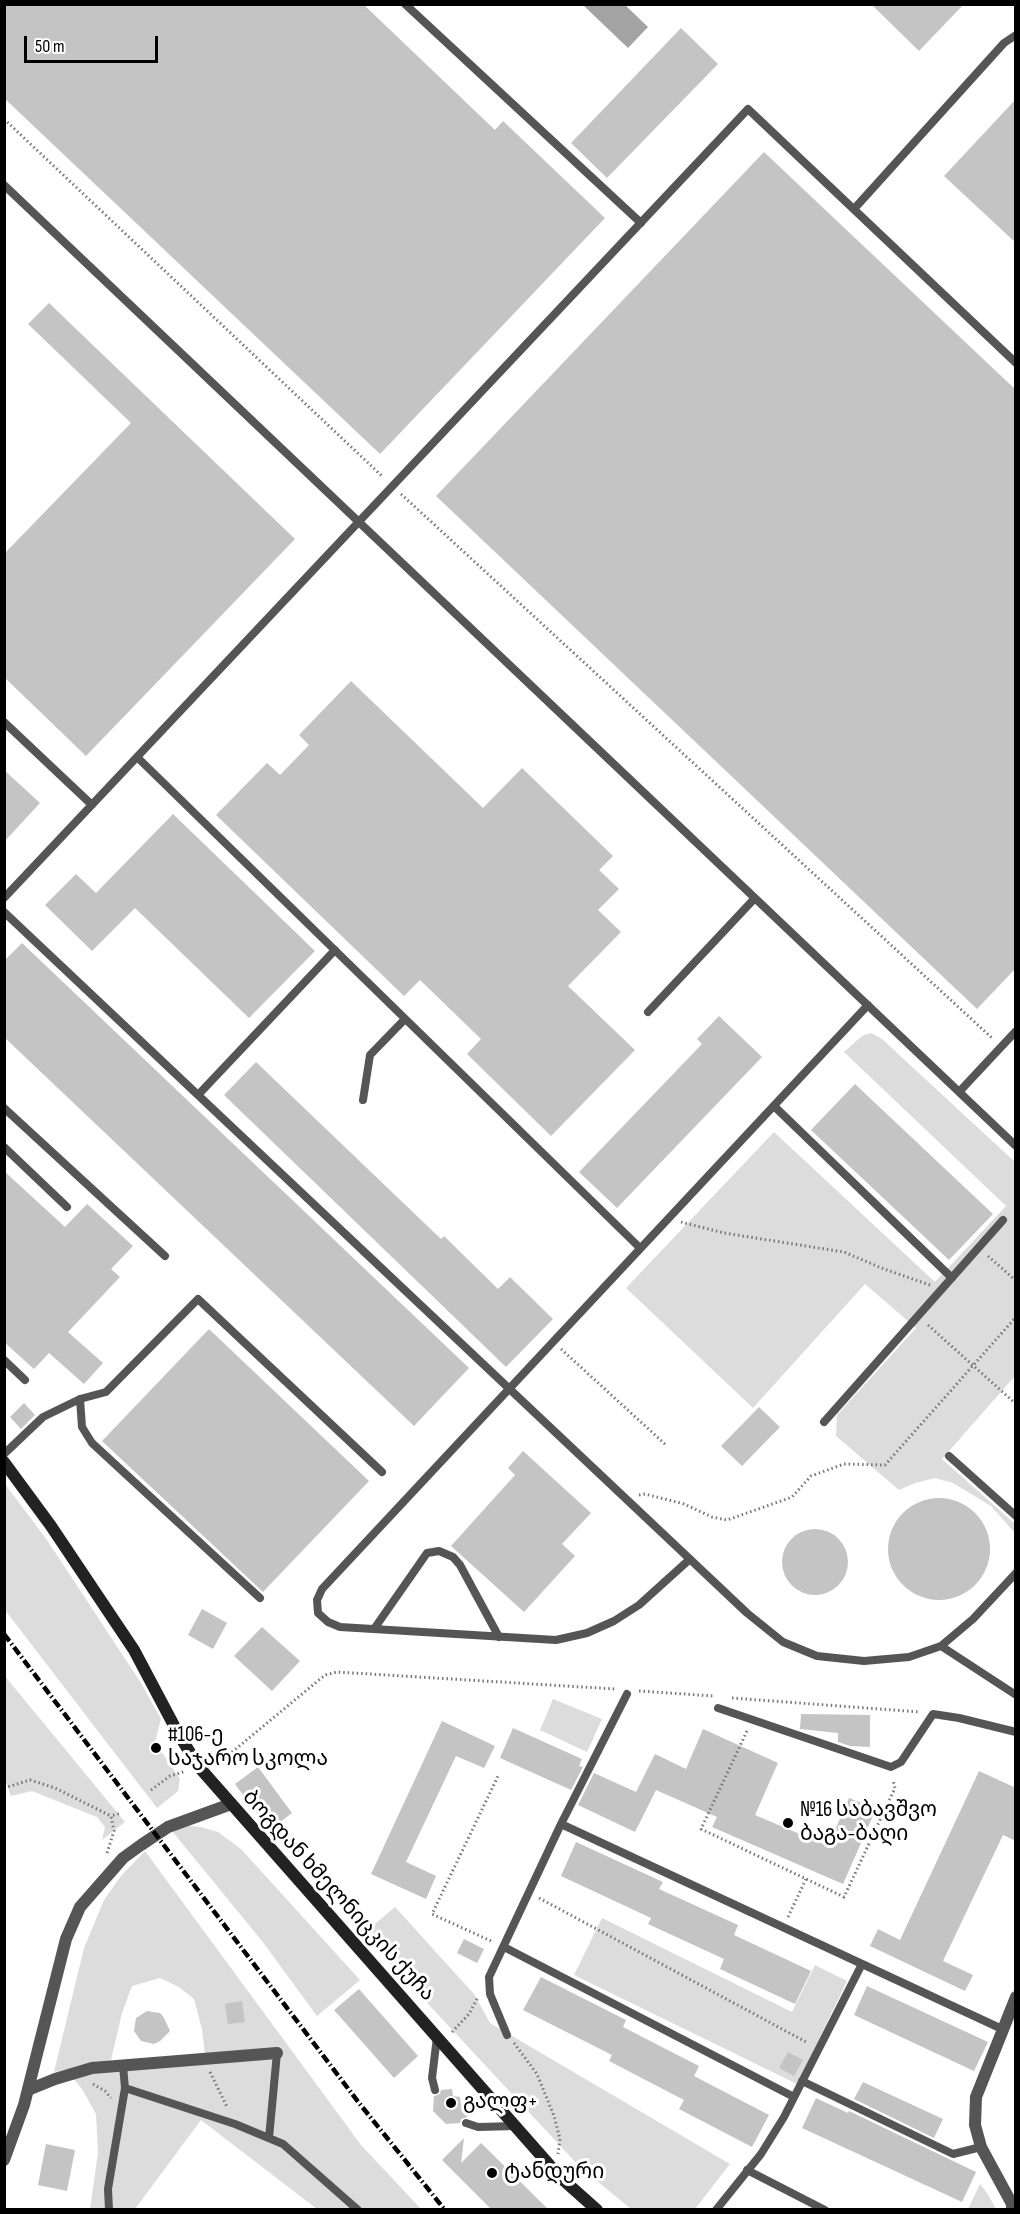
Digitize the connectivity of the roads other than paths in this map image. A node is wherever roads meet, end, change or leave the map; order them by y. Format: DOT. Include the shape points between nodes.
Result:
graph roads {
  1 [pos="405,4"];
  2 [pos="1016,35"];
  3 [pos="6,188"];
  4 [pos="854,209"];
  5 [pos="641,223"];
  6 [pos="1016,363"];
  7 [pos="359,522"];
  8 [pos="4,722"];
  9 [pos="137,757"];
  10 [pos="92,805"];
  11 [pos="4,898"];
  12 [pos="755,898"];
  13 [pos="4,912"];
  14 [pos="334,950"];
  15 [pos="868,1005"];
  16 [pos="648,1012"];
  17 [pos="405,1019"];
  18 [pos="1016,1031"];
  19 [pos="959,1092"];
  20 [pos="198,1095"];
  21 [pos="363,1100"];
  22 [pos="774,1106"];
  23 [pos="4,1108"];
  24 [pos="1016,1146"];
  25 [pos="4,1147"];
  26 [pos="67,1207"];
  27 [pos="1003,1220"];
  28 [pos="640,1248"];
  29 [pos="165,1256"];
  30 [pos="952,1278"];
  31 [pos="4,1360"];
  32 [pos="25,1380"];
  33 [pos="509,1389"];
  34 [pos="80,1399"];
  35 [pos="824,1422"];
  36 [pos="4,1454"];
  37 [pos="950,1456"];
  38 [pos="4,1462"];
  39 [pos="382,1472"];
  40 [pos="1015,1513"];
  41 [pos="690,1559"];
  42 [pos="1016,1573"];
  43 [pos="260,1598"];
  44 [pos="374,1629"];
  45 [pos="499,1637"];
  46 [pos="941,1646"];
  47 [pos="627,1691"];
  48 [pos="1016,1695"];
  49 [pos="718,1708"];
  50 [pos="1016,1732"];
  51 [pos="231,1804"];
  52 [pos="561,1824"];
  53 [pos="504,1947"];
  54 [pos="862,1964"];
  55 [pos="1016,1997"];
  56 [pos="1002,2029"];
  57 [pos="507,2035"];
  58 [pos="440,2040"];
  59 [pos="277,2053"];
  60 [pos="123,2066"];
  61 [pos="802,2081"];
  62 [pos="125,2088"];
  63 [pos="28,2090"];
  64 [pos="435,2090"];
  65 [pos="794,2097"];
  66 [pos="466,2123"];
  67 [pos="516,2126"];
  68 [pos="269,2138"];
  69 [pos="981,2147"];
  70 [pos="4,2160"];
  71 [pos="747,2170"];
  72 [pos="1013,2205"];
  73 [pos="109,2210"];
  74 [pos="358,2210"];
  75 [pos="597,2210"];
  76 [pos="716,2210"];
  77 [pos="825,2210"];
  1 -- 5 [label="lane"];
  2 -- 4 [label="lane" via="1004,43"];
  3 -- 7 [label="lane"];
  4 -- 5 [label="lane" via="748,110"];
  4 -- 6 [label="lane"];
  5 -- 7 [label="lane"];
  7 -- 9 [label="lane"];
  7 -- 12 [label="lane"];
  8 -- 10 [label="lane"];
  9 -- 10 [label="lane"];
  9 -- 14 [label="lane"];
  10 -- 11 [label="lane"];
  12 -- 15 [label="lane"];
  12 -- 16 [label="lane"];
  13 -- 20 [label="lane"];
  14 -- 17 [label="lane"];
  14 -- 20 [label="lane"];
  15 -- 19 [label="lane"];
  15 -- 22 [label="lane"];
  17 -- 21 [label="lane" via="370,1055"];
  17 -- 28 [label="lane"];
  18 -- 19 [label="lane"];
  19 -- 24 [label="lane"];
  20 -- 33 [label="lane"];
  22 -- 28 [label="lane"];
  22 -- 30 [label="lane"];
  23 -- 29 [label="lane"];
  25 -- 26 [label="lane"];
  27 -- 30 [label="lane"];
  28 -- 33 [label="lane"];
  30 -- 35 [label="lane"];
  31 -- 32 [label="lane"];
  33 -- 41 [label="lane"];
  33 -- 44 [label="lane" via="322,1589 317,1600 318,1613 327,1622 340,1627"];
  34 -- 36 [label="lane" via="43,1417"];
  34 -- 39 [label="lane" via="106,1392 198,1299"];
  34 -- 43 [label="lane" via="82,1427 92,1443"];
  37 -- 40 [label="lane"];
  38 -- 51 [label="main road, ბოგდან ხმელნიცკის ქუჩა" via="134,1650 199,1767"];
  41 -- 45 [label="lane" via="639,1605 588,1633 556,1640"];
  41 -- 46 [label="lane" via="783,1642 817,1656 864,1661 909,1657"];
  42 -- 46 [label="lane"];
  44 -- 45 [label="lane"];
  44 -- 45 [label="lane" via="427,1553 438,1551 460,1565"];
  46 -- 48 [label="lane"];
  47 -- 52 [label="lane"];
  49 -- 50 [label="lane" via="891,1767 901,1762 933,1714"];
  51 -- 58 [label="main road, ბოგდან ხმელნიცკის ქუჩა"];
  51 -- 63 [label="street" via="168,1827 141,1845 123,1858 80,1907 66,1939"];
  52 -- 53 [label="lane"];
  52 -- 54 [label="lane"];
  53 -- 57 [label="lane" via="489,1977 490,1994"];
  53 -- 65 [label="lane"];
  54 -- 56 [label="lane"];
  54 -- 61 [label="lane"];
  55 -- 56 [label="street"];
  56 -- 69 [label="street" via="976,2097 975,2125"];
  58 -- 64 [label="lane" via="432,2078"];
  58 -- 67 [label="main road, ბოგდან ხმელნიცკის ქუჩა"];
  59 -- 60 [label="street"];
  59 -- 68 [label="lane"];
  60 -- 62 [label="lane"];
  60 -- 63 [label="street" via="92,2068"];
  61 -- 65 [label="lane"];
  61 -- 69 [label="lane" via="953,2154"];
  62 -- 68 [label="lane"];
  62 -- 73 [label="lane" via="108,2189"];
  63 -- 70 [label="street"];
  65 -- 71 [label="lane" via="761,2154"];
  66 -- 67 [label="lane" via="478,2127"];
  67 -- 75 [label="main road, ბოგდან ხმელნიცკის ქუჩა"];
  68 -- 74 [label="lane" via="283,2144"];
  69 -- 72 [label="street"];
  71 -- 76 [label="lane"];
  71 -- 77 [label="lane"];
}
